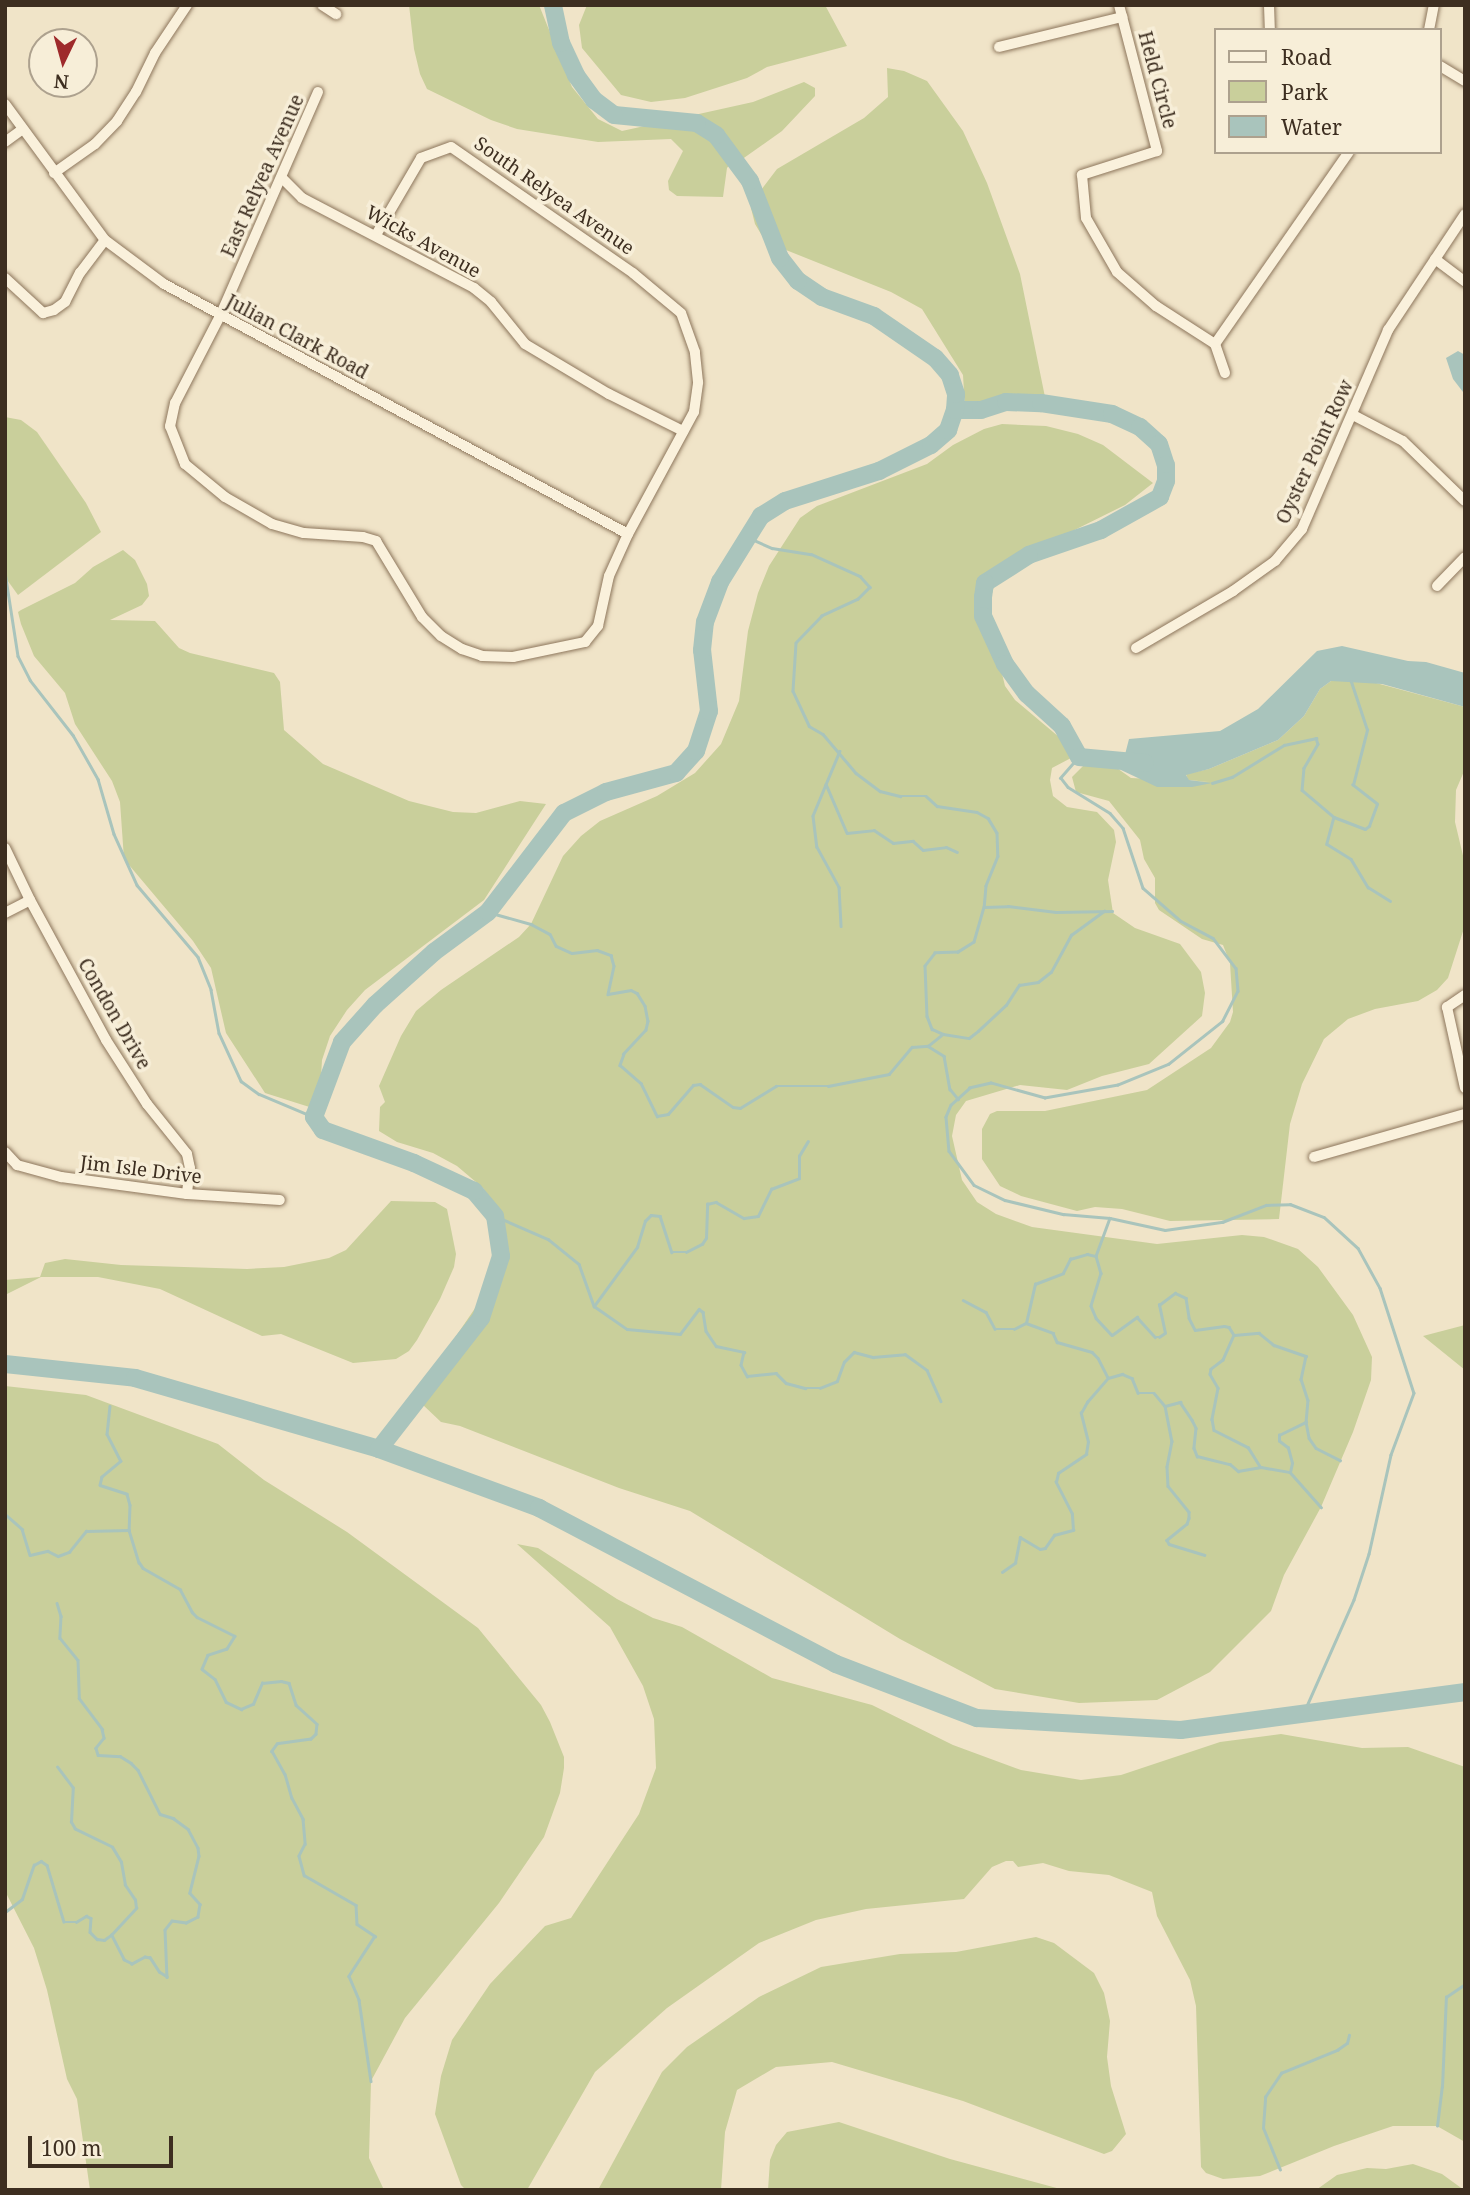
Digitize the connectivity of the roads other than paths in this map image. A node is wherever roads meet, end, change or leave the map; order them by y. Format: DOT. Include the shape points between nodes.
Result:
graph roads {
  1 [pos="187,5"];
  2 [pos="322,5"];
  3 [pos="1119,5"];
  4 [pos="1269,5"];
  5 [pos="1434,5"];
  6 [pos="336,14"];
  7 [pos="1122,17"];
  8 [pos="1270,28"];
  9 [pos="1429,28"];
  10 [pos="999,47"];
  11 [pos="1442,67"];
  12 [pos="1465,81"];
  13 [pos="318,92"];
  14 [pos="5,104"];
  15 [pos="23,129"];
  16 [pos="5,142"];
  17 [pos="1348,154"];
  18 [pos="54,173"];
  19 [pos="282,178"];
  20 [pos="1465,214"];
  21 [pos="376,235"];
  22 [pos="105,240"];
  23 [pos="1435,259"];
  24 [pos="5,278"];
  25 [pos="1465,282"];
  26 [pos="220,316"];
  27 [pos="1215,344"];
  28 [pos="1225,373"];
  29 [pos="1353,415"];
  30 [pos="683,431"];
  31 [pos="1465,501"];
  32 [pos="628,534"];
  33 [pos="1465,557"];
  34 [pos="1437,586"];
  35 [pos="1136,648"];
  36 [pos="5,848"];
  37 [pos="30,900"];
  38 [pos="5,913"];
  39 [pos="1465,995"];
  40 [pos="1465,1088"];
  41 [pos="1465,1114"];
  42 [pos="5,1152"];
  43 [pos="1314,1157"];
  44 [pos="187,1194"];
  45 [pos="280,1200"];
  1 -- 18 [label="street" via="117,121 95,144"];
  2 -- 6 [label="street"];
  3 -- 7 [label="street, Held Circle"];
  4 -- 8 [label="street"];
  5 -- 9 [label="street"];
  7 -- 10 [label="street"];
  7 -- 27 [label="street, Held Circle" via="1157,151 1082,175 1086,218 1117,272 1156,306"];
  11 -- 12 [label="street"];
  13 -- 19 [label="street, East Relyea Avenue"];
  14 -- 15 [label="street, Julian Clark Road"];
  15 -- 16 [label="street"];
  15 -- 18 [label="street, Julian Clark Road"];
  17 -- 27 [label="street"];
  18 -- 22 [label="street, Julian Clark Road"];
  19 -- 21 [label="street, Wicks Avenue" via="302,198"];
  19 -- 26 [label="street, East Relyea Avenue"];
  20 -- 23 [label="street, Oyster Point Row"];
  21 -- 30 [label="street, Wicks Avenue" via="474,288 525,344"];
  21 -- 30 [label="street, South Relyea Avenue" via="421,158 451,147 661,293 681,313 695,352 698,383 694,412"];
  22 -- 24 [label="street" via="65,302 54,310 43,313"];
  22 -- 26 [label="street, Julian Clark Road" via="164,284"];
  23 -- 25 [label="street"];
  23 -- 29 [label="street, Oyster Point Row" via="1388,330"];
  26 -- 32 [label="street, Julian Clark Road"];
  26 -- 32 [label="street, East Relyea Avenue" via="174,403 170,426 186,464 225,497 272,524 304,533 376,541 422,617 462,649 482,656 513,657 585,642 594,633 609,576"];
  27 -- 28 [label="street"];
  29 -- 31 [label="street" via="1403,441"];
  29 -- 35 [label="street, Oyster Point Row" via="1301,529 1275,561"];
  30 -- 32 [label="street"];
  33 -- 34 [label="street"];
  36 -- 37 [label="street, Condon Drive"];
  37 -- 38 [label="street"];
  37 -- 44 [label="street, Condon Drive" via="106,1040 147,1104 187,1154"];
  39 -- 40 [label="street" via="1447,1007"];
  41 -- 43 [label="street"];
  42 -- 44 [label="street, Jim Isle Drive" via="17,1165 35,1171"];
  44 -- 45 [label="street, Jim Isle Drive"];
}
